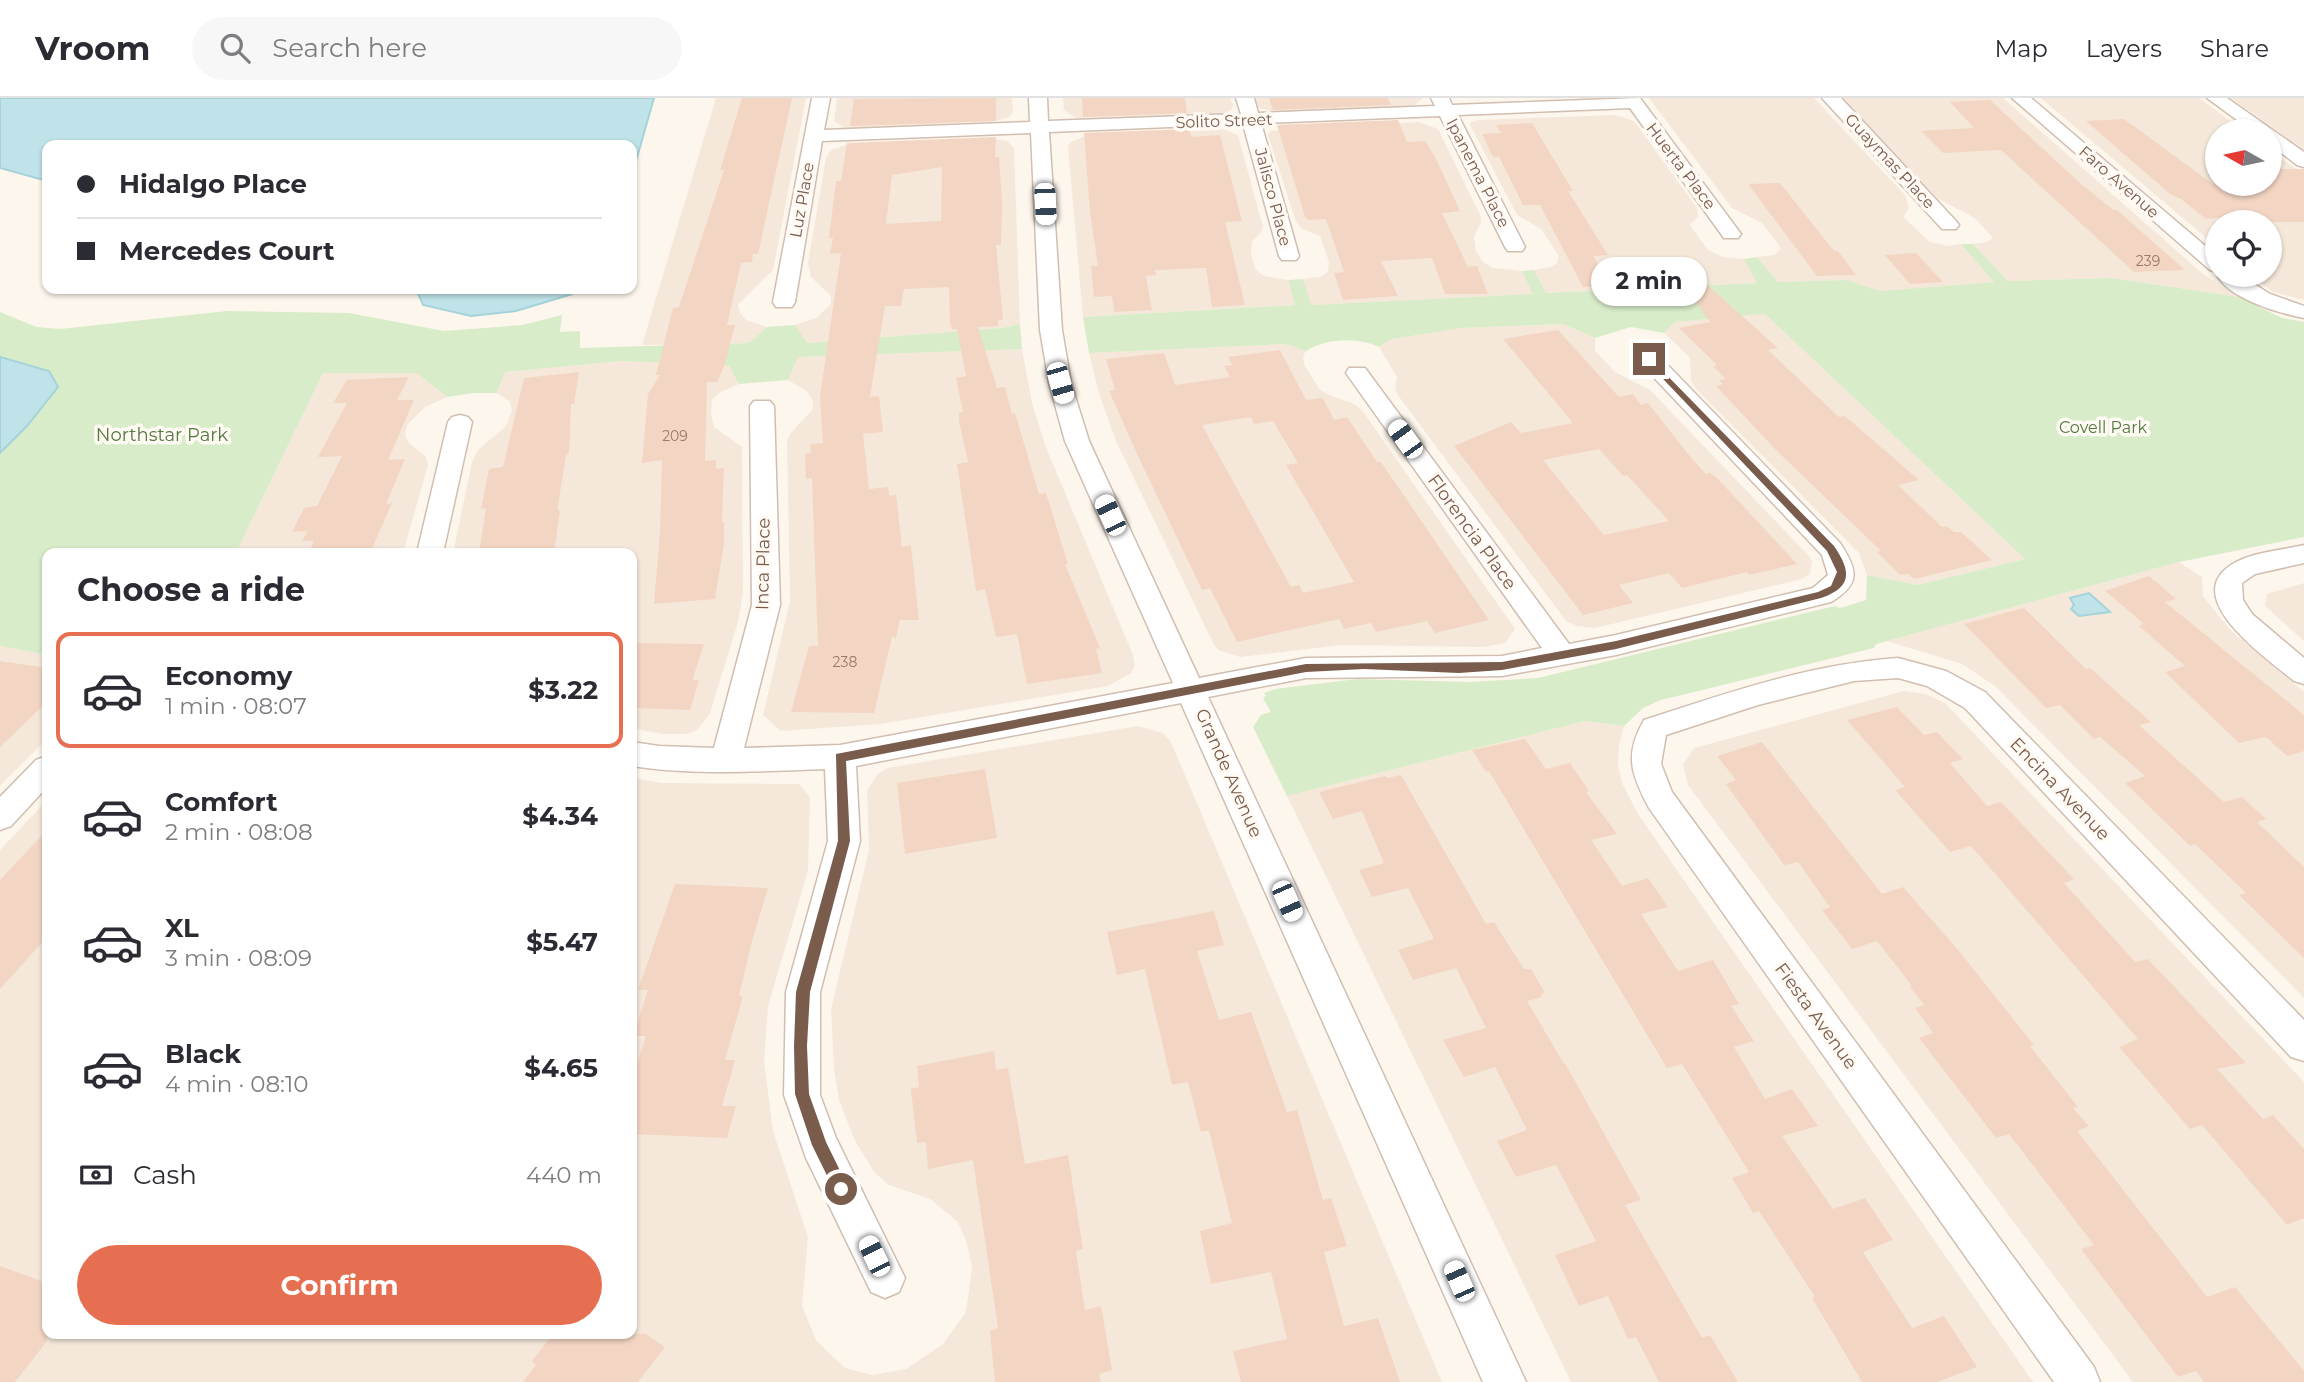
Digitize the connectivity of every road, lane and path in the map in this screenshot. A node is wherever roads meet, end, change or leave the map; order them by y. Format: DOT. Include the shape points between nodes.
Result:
graph roads {
  1 [pos="821,98"];
  2 [pos="1038,98"];
  3 [pos="1245,98"];
  4 [pos="1831,98"];
  5 [pos="2021,98"];
  6 [pos="2216,98"];
  7 [pos="1633,100"];
  8 [pos="1444,105"];
  9 [pos="2246,119"];
  10 [pos="1251,120"];
  11 [pos="1041,129"];
  12 [pos="813,136"];
  13 [pos="2282,145"];
  14 [pos="2304,161"];
  15 [pos="1949,225"];
  16 [pos="1731,234"];
  17 [pos="1515,247"];
  18 [pos="1289,256"];
  19 [pos="2205,256"];
  20 [pos="2242,287"];
  21 [pos="784,302"];
  22 [pos="2303,312"];
  23 [pos="1649,359"];
  24 [pos="1357,373"];
  25 [pos="762,406"];
  26 [pos="460,422"];
  27 [pos="431,548"];
  28 [pos="2304,554"];
  29 [pos="1563,656"];
  30 [pos="2304,674"];
  31 [pos="1192,690"];
  32 [pos="1755,695"];
  33 [pos="637,755"];
  34 [pos="840,757"];
  35 [pos="726,760"];
  36 [pos="42,773"];
  37 [pos="0,817"];
  38 [pos="2304,1045"];
  39 [pos="885,1278"];
  40 [pos="1505,1382"];
  41 [pos="2079,1382"];
  1 -- 12 [label="street, Luz Place"];
  2 -- 11 [label="street, Grande Avenue"];
  3 -- 10 [label="street, Jalisco Place"];
  4 -- 15 [label="street, Guaymas Place"];
  5 -- 19 [label="street, Faro Avenue"];
  6 -- 9 [label="street"];
  7 -- 8 [label="street, Solito Street"];
  7 -- 16 [label="street, Huerta Place"];
  8 -- 10 [label="street, Solito Street"];
  8 -- 17 [label="street, Ipanema Place"];
  10 -- 11 [label="street, Solito Street"];
  10 -- 18 [label="street, Jalisco Place"];
  11 -- 12 [label="street, Solito Street"];
  11 -- 31 [label="street, Grande Avenue" via="1051,330 1060,383 1077,441"];
  12 -- 21 [label="street, Luz Place"];
  13 -- 14 [label="street"];
  20 -- 22 [label="street" via="2255,297"];
  23 -- 29 [label="street" via="1831,549 1840,562 1840,581 1821,595"];
  24 -- 29 [label="street, Florencia Place"];
  25 -- 35 [label="street, Inca Place" via="766,605"];
  26 -- 27 [label="street"];
  28 -- 30 [label="street" via="2247,567 2229,579 2230,600 2242,621"];
  29 -- 31 [label="street" via="1459,669 1388,665 1306,668"];
  31 -- 34 [label="street"];
  31 -- 40 [label="street, Grande Avenue"];
  32 -- 38 [label="street, Encina Avenue" via="1854,671 1898,668 1936,678 1975,701"];
  32 -- 41 [label="street, Fiesta Avenue" via="1654,728 1643,753 1649,777 1660,799"];
  33 -- 35 [label="street"];
  34 -- 35 [label="street"];
  34 -- 39 [label="street" via="844,841 803,992 802,1094 819,1145"];
  36 -- 37 [label="street"];
}
